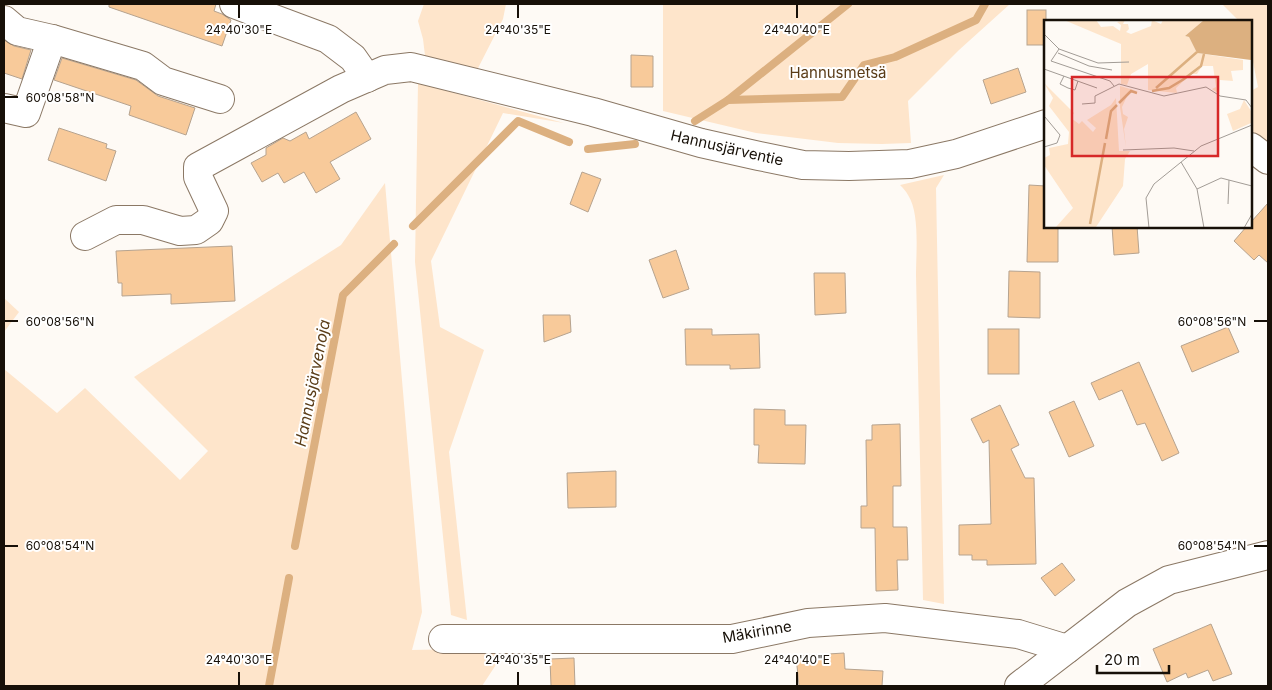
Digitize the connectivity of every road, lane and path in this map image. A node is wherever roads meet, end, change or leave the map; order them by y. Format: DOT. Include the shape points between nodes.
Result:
graph roads {
  1 [pos="234,4"];
  2 [pos="4,20"];
  3 [pos="52,39"];
  4 [pos="367,78"];
  5 [pos="220,99"];
  6 [pos="4,108"];
  7 [pos="1044,125"];
  8 [pos="1252,148"];
  9 [pos="1268,160"];
  10 [pos="85,236"];
  11 [pos="1268,555"];
  12 [pos="444,638"];
  13 [pos="1067,649"];
  14 [pos="1019,686"];
  1 -- 4 [label="street" via="328,39 353,58"];
  2 -- 3 [label="street" via="17,30"];
  3 -- 5 [label="street" via="143,66 163,80"];
  3 -- 6 [label="street" via="26,113"];
  4 -- 7 [label="street, Hannusjärventie" via="385,70 411,67 701,143 803,165 910,164 956,154"];
  4 -- 10 [label="street" via="198,167 198,177 214,211 209,221 196,230 180,231 143,220 116,220"];
  8 -- 9 [label="street"];
  11 -- 13 [label="street" via="1169,580 1127,603"];
  12 -- 13 [label="street, Mäkirinne" via="732,639 808,623 885,618 1018,634"];
  13 -- 14 [label="street"];
}
